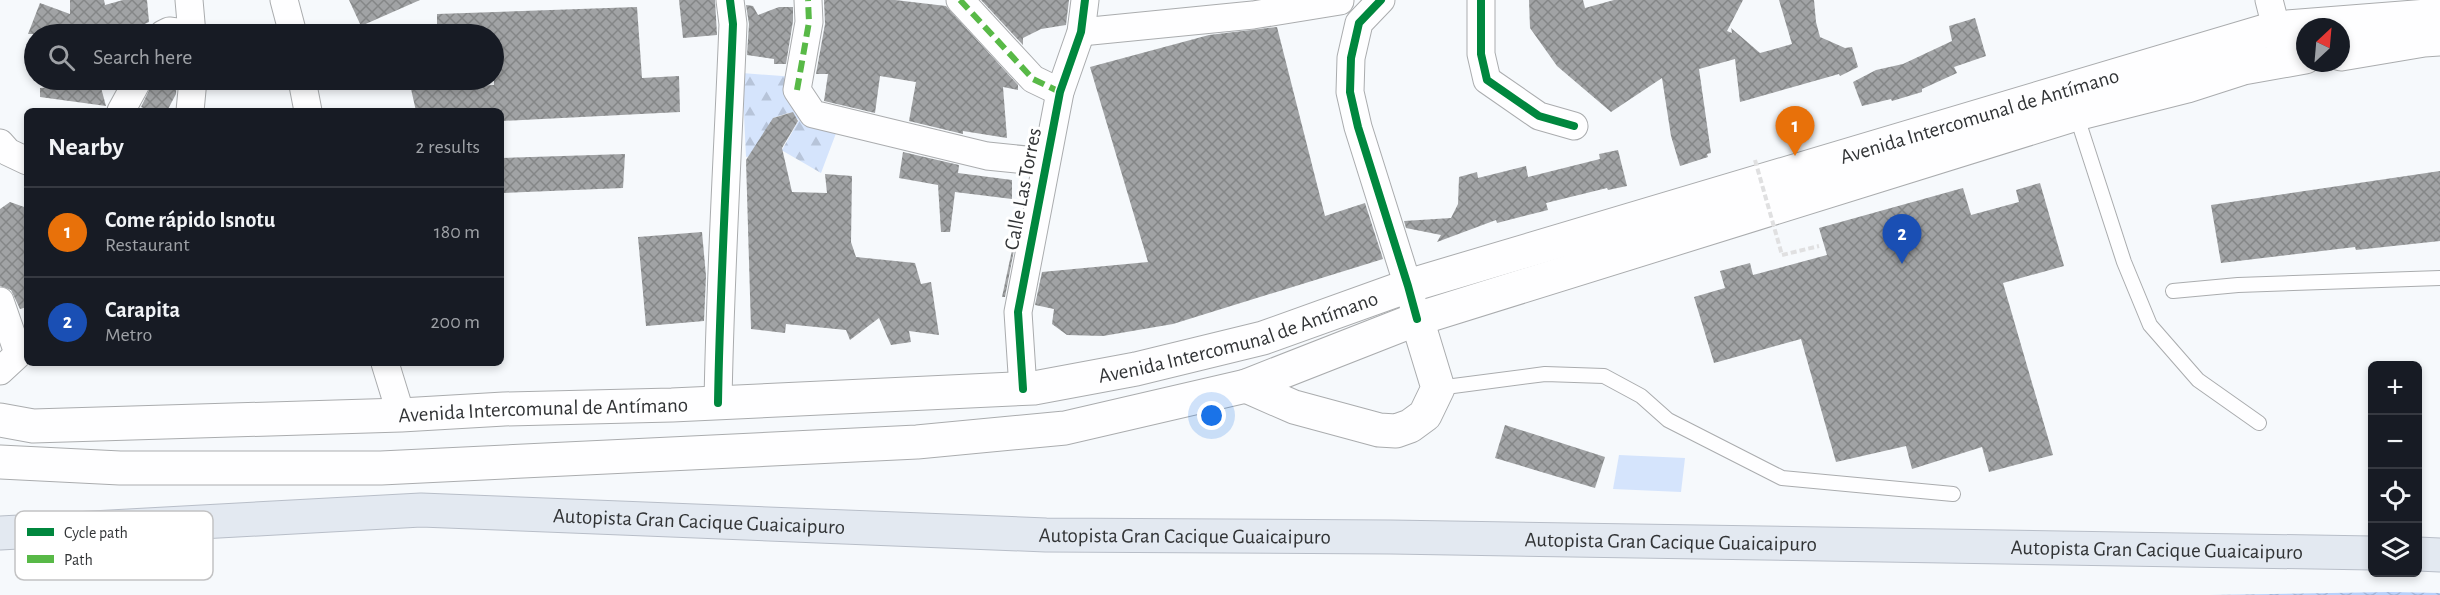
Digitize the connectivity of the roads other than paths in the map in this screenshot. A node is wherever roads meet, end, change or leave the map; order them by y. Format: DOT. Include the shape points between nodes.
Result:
graph roads {
  1 [pos="189,0"];
  2 [pos="284,0"];
  3 [pos="730,0"];
  4 [pos="808,0"];
  5 [pos="960,0"];
  6 [pos="1085,0"];
  7 [pos="1380,0"];
  8 [pos="1481,0"];
  9 [pos="1340,1"];
  10 [pos="2272,14"];
  11 [pos="2440,15"];
  12 [pos="1359,23"];
  13 [pos="191,24"];
  14 [pos="290,24"];
  15 [pos="1081,32"];
  16 [pos="2440,39"];
  17 [pos="2350,53"];
  18 [pos="2295,58"];
  19 [pos="133,90"];
  20 [pos="193,90"];
  21 [pos="304,90"];
  22 [pos="1060,92"];
  23 [pos="123,108"];
  24 [pos="190,108"];
  25 [pos="307,108"];
  26 [pos="2076,114"];
  27 [pos="1574,126"];
  28 [pos="0,143"];
  29 [pos="24,160"];
  30 [pos="1046,162"];
  31 [pos="2440,278"];
  32 [pos="1408,285"];
  33 [pos="2173,291"];
  34 [pos="0,301"];
  35 [pos="1417,319"];
  36 [pos="15,356"];
  37 [pos="386,366"];
  38 [pos="1246,386"];
  39 [pos="1438,388"];
  40 [pos="1023,389"];
  41 [pos="718,403"];
  42 [pos="401,415"];
  43 [pos="0,420"];
  44 [pos="2259,423"];
  45 [pos="0,462"];
  46 [pos="1953,494"];
  47 [pos="213,521"];
  48 [pos="15,532"];
  49 [pos="0,533"];
  50 [pos="2368,553"];
  51 [pos="2422,554"];
  52 [pos="2440,555"];
  1 -- 13 [label="street"];
  2 -- 14 [label="street"];
  3 -- 41 [label="street" via="733,24"];
  4 -- 30 [label="street" via="809,22 797,90 813,114 987,156"];
  5 -- 22 [label="street" via="1033,79"];
  6 -- 15 [label="street, Calle Las Torres"];
  7 -- 12 [label="street"];
  8 -- 27 [label="street" via="1481,54 1487,80 1539,116"];
  9 -- 12 [label="street"];
  9 -- 15 [label="street" via="1253,15"];
  10 -- 11 [label="main road, Avenida Intercomunal de Antímano"];
  10 -- 18 [label="street"];
  10 -- 32 [label="main road, Avenida Intercomunal de Antímano"];
  12 -- 32 [label="street" via="1351,58 1350,92"];
  15 -- 22 [label="street, Calle Las Torres"];
  16 -- 17 [label="main road"];
  18 -- 26 [label="main road, Avenida Intercomunal de Antímano" via="2243,68"];
  19 -- 23 [label="street"];
  20 -- 24 [label="street"];
  21 -- 25 [label="street"];
  22 -- 30 [label="street, Calle Las Torres"];
  26 -- 35 [label="main road, Avenida Intercomunal de Antímano"];
  26 -- 44 [label="lane" via="2124,262 2150,325 2198,380"];
  28 -- 29 [label="street"];
  30 -- 40 [label="street, Calle Las Torres" via="1018,312"];
  31 -- 33 [label="lane"];
  32 -- 35 [label="street"];
  32 -- 40 [label="main road, Avenida Intercomunal de Antímano" via="1296,328 1229,348"];
  34 -- 36 [label="street"];
  35 -- 38 [label="main road, Avenida Intercomunal de Antímano"];
  35 -- 39 [label="main road"];
  37 -- 42 [label="street"];
  38 -- 39 [label="main road" via="1294,407 1396,431 1425,415"];
  38 -- 45 [label="main road, Avenida Intercomunal de Antímano" via="1065,428 927,441 381,468 120,468"];
  39 -- 46 [label="lane" via="1545,374 1604,376 1641,396 1668,420 1782,478"];
  40 -- 41 [label="main road, Avenida Intercomunal de Antímano"];
  41 -- 42 [label="main road, Avenida Intercomunal de Antímano"];
  42 -- 43 [label="main road, Avenida Intercomunal de Antímano" via="33,426"];
  47 -- 50 [label="highway, Autopista Gran Cacique Guaicaipuro" via="421,510 1046,535 1434,537"];
  48 -- 49 [label="highway, Autopista Gran Cacique Guaicaipuro"];
  51 -- 52 [label="highway"];
}
